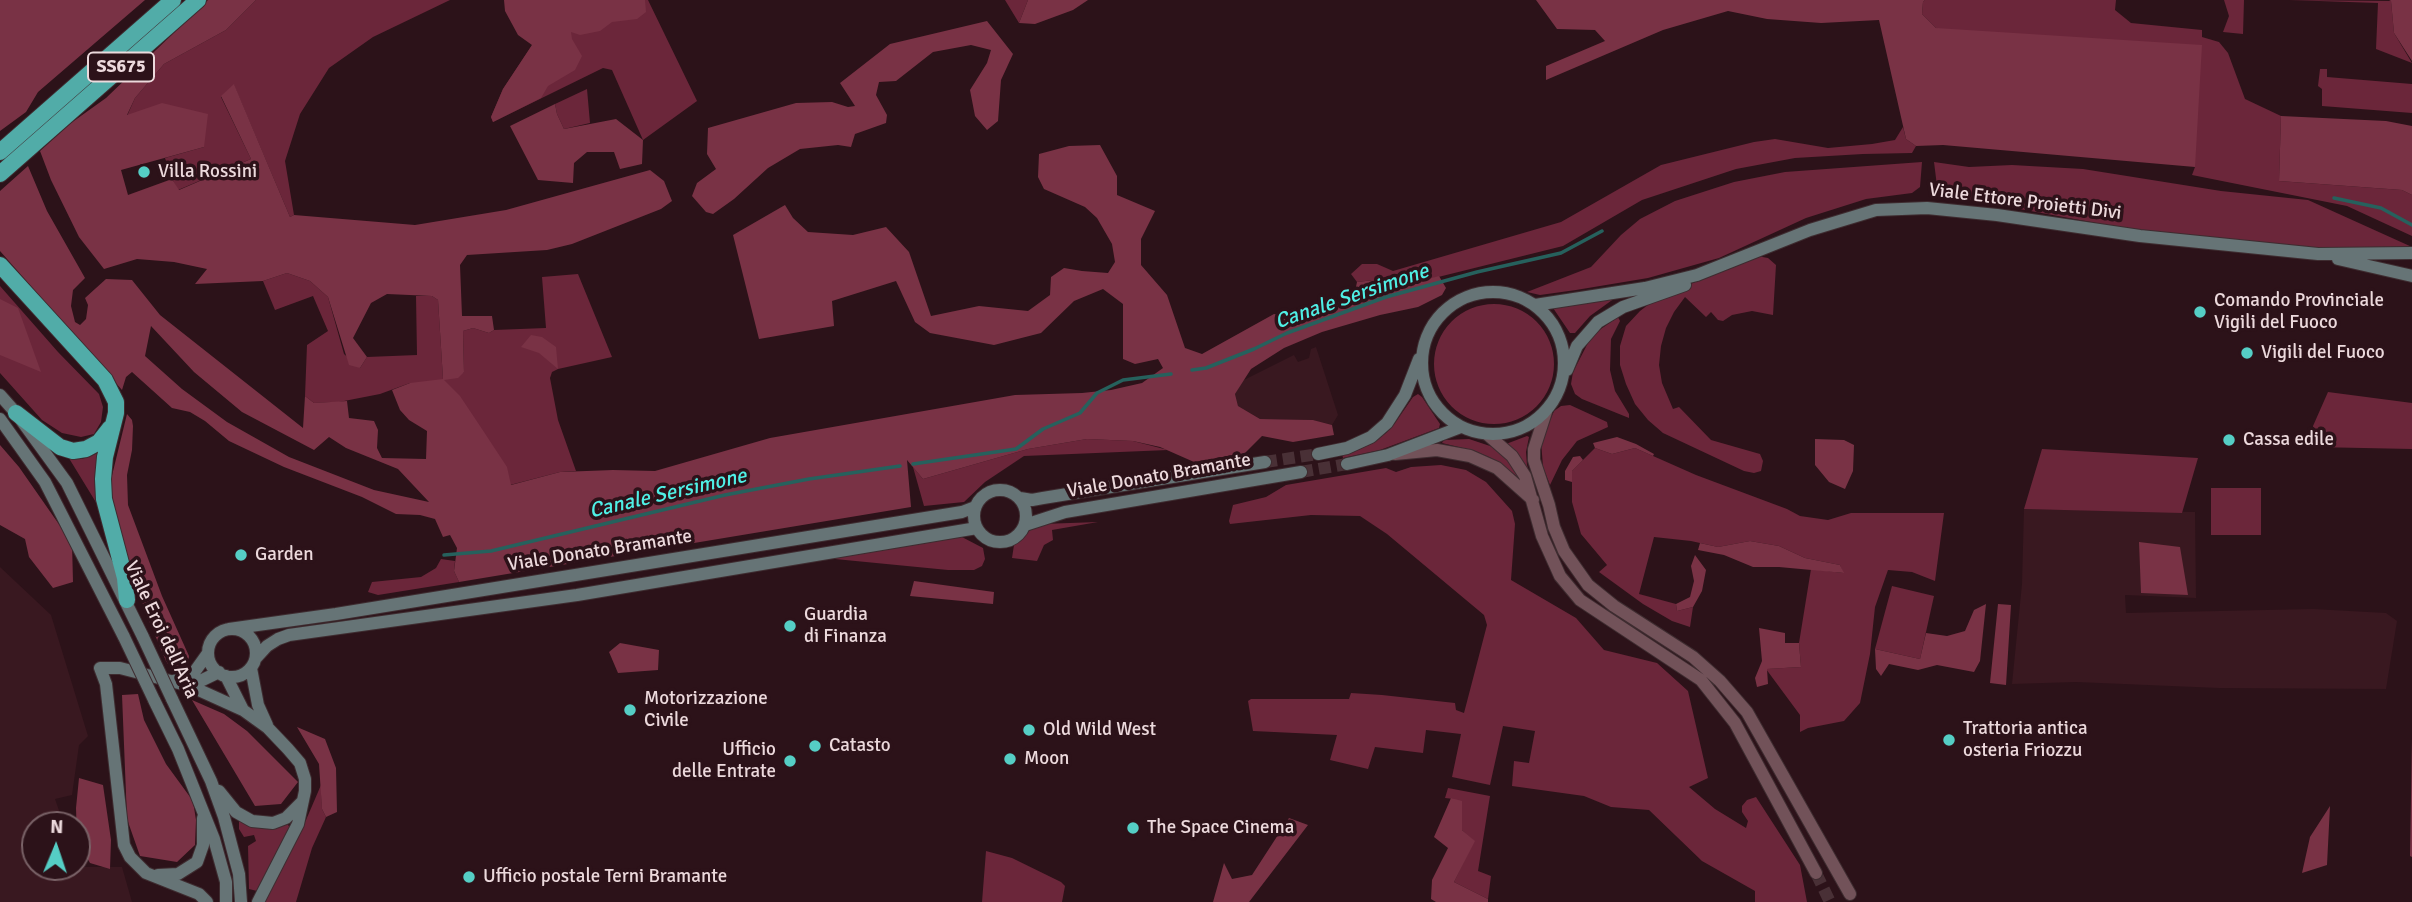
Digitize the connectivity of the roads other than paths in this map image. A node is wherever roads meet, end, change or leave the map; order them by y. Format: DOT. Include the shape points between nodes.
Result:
graph roads {
  1 [pos="173,0"];
  2 [pos="198,0"];
  3 [pos="7,141"];
  4 [pos="0,152"];
  5 [pos="0,174"];
  6 [pos="2412,253"];
  7 [pos="2318,254"];
  8 [pos="0,265"];
  9 [pos="1697,275"];
  10 [pos="2412,276"];
  11 [pos="1535,305"];
  12 [pos="1422,352"];
  13 [pos="1562,384"];
  14 [pos="0,395"];
  15 [pos="1546,412"];
  16 [pos="16,413"];
  17 [pos="0,419"];
  18 [pos="114,423"];
  19 [pos="1461,427"];
  20 [pos="1488,435"];
  21 [pos="1318,454"];
  22 [pos="1388,455"];
  23 [pos="1265,462"];
  24 [pos="1347,464"];
  25 [pos="1301,472"];
  26 [pos="1020,498"];
  27 [pos="1533,500"];
  28 [pos="975,507"];
  29 [pos="1025,525"];
  30 [pos="978,528"];
  31 [pos="127,600"];
  32 [pos="229,629"];
  33 [pos="208,653"];
  34 [pos="253,663"];
  35 [pos="222,674"];
  36 [pos="172,681"];
  37 [pos="190,686"];
  38 [pos="243,710"];
  39 [pos="268,728"];
  40 [pos="211,781"];
  41 [pos="303,801"];
  42 [pos="203,809"];
  43 [pos="1816,873"];
  44 [pos="154,876"];
  45 [pos="1850,894"];
  46 [pos="207,902"];
  47 [pos="226,902"];
  48 [pos="241,902"];
  49 [pos="258,902"];
  1 -- 3 [label="highway, SS675"];
  2 -- 5 [label="highway, SS675"];
  3 -- 4 [label="highway, SS675"];
  6 -- 7 [label="main road, Viale Ettore Proietti Divi"];
  7 -- 9 [label="main road, Viale Ettore Proietti Divi" via="1927,208 1876,210 1847,218"];
  7 -- 10 [label="main road, Viale Ettore Proietti Divi"];
  8 -- 18 [label="highway" via="105,380 116,402"];
  9 -- 11 [label="main road, Viale Ettore Proietti Divi"];
  9 -- 13 [label="main road, Viale Ettore Proietti Divi" via="1690,283 1623,307 1598,322 1577,345"];
  11 -- 12 [label="main road" via="1500,291 1462,298 1434,321"];
  11 -- 13 [label="main road" via="1551,320 1562,340"];
  12 -- 19 [label="main road" via="1422,375 1429,396"];
  12 -- 21 [label="main road" via="1387,423 1347,448"];
  13 -- 15 [label="main road"];
  14 -- 16 [label="main road, Viale Eroi dell'Aria"];
  15 -- 20 [label="main road" via="1509,433"];
  15 -- 45 [label="street" via="1534,460 1564,551 1588,585 1693,657 1747,712"];
  16 -- 18 [label="highway" via="60,447 73,451 99,442"];
  16 -- 31 [label="main road, Viale Eroi dell'Aria" via="67,483"];
  17 -- 42 [label="main road, Viale Eroi dell'Aria, bridge" via="45,482 124,637"];
  18 -- 31 [label="highway" via="105,457 104,499"];
  19 -- 20 [label="main road"];
  19 -- 22 [label="main road"];
  20 -- 27 [label="street" via="1512,456"];
  22 -- 24 [label="main road"];
  22 -- 27 [label="street" via="1437,450 1470,456 1497,468"];
  23 -- 26 [label="main road, Viale Donato Bramante"];
  25 -- 29 [label="main road, Viale Donato Bramante" via="1065,512"];
  26 -- 28 [label="main road" via="998,490 985,494"];
  26 -- 29 [label="main road" via="1026,510"];
  27 -- 43 [label="street" via="1542,536 1560,576 1580,600 1701,680 1735,723"];
  28 -- 30 [label="main road"];
  28 -- 32 [label="main road, Viale Donato Bramante"];
  29 -- 30 [label="main road" via="1004,541 986,538"];
  30 -- 34 [label="main road, Viale Donato Bramante" via="577,594 289,635 267,646"];
  31 -- 40 [label="main road, Viale Eroi dell'Aria, bridge"];
  32 -- 33 [label="main road" via="217,633"];
  32 -- 34 [label="main road" via="250,636 255,643"];
  33 -- 35 [label="main road" via="209,661"];
  33 -- 36 [label="main road" via="193,674"];
  34 -- 35 [label="main road, Viale Donato Bramante" via="240,675"];
  34 -- 39 [label="main road" via="258,705"];
  35 -- 37 [label="main road, Viale Donato Bramante"];
  35 -- 38 [label="main road"];
  36 -- 37 [label="main road"];
  36 -- 44 [label="main road" via="120,668 100,668 106,684 124,845 138,865"];
  37 -- 38 [label="main road"];
  38 -- 39 [label="main road"];
  39 -- 41 [label="main road" via="300,763 305,779"];
  40 -- 41 [label="main road" via="236,812 252,821 274,823"];
  40 -- 48 [label="main road, Viale Eroi dell'Aria" via="232,842"];
  41 -- 49 [label="main road" via="298,824"];
  42 -- 44 [label="main road" via="203,845 197,862 178,874"];
  42 -- 47 [label="main road, Viale Eroi dell'Aria" via="226,882"];
  44 -- 46 [label="main road" via="199,894"];
}
